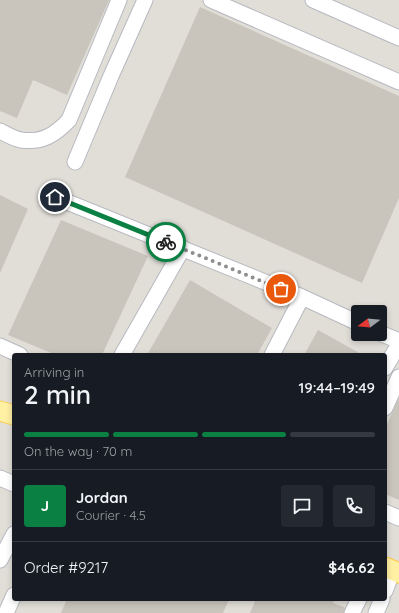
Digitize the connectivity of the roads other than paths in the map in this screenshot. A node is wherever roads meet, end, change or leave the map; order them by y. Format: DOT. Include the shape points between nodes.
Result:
graph roads {
  1 [pos="119,0"];
  2 [pos="145,0"];
  3 [pos="211,0"];
  4 [pos="313,0"];
  5 [pos="399,38"];
  6 [pos="399,82"];
  7 [pos="0,131"];
  8 [pos="75,162"];
  9 [pos="55,197"];
  10 [pos="182,248"];
  11 [pos="302,297"];
  12 [pos="351,320"];
  13 [pos="387,337"];
  14 [pos="399,343"];
  15 [pos="0,346"];
  16 [pos="16,353"];
  17 [pos="123,353"];
  18 [pos="273,353"];
  19 [pos="387,364"];
  20 [pos="399,377"];
  21 [pos="387,404"];
  22 [pos="0,411"];
  23 [pos="12,414"];
  24 [pos="0,478"];
  25 [pos="12,483"];
  26 [pos="387,513"];
  27 [pos="399,518"];
  28 [pos="12,538"];
  29 [pos="0,560"];
  30 [pos="392,570"];
  31 [pos="387,585"];
  32 [pos="12,599"];
  33 [pos="358,601"];
  34 [pos="381,601"];
  35 [pos="6,613"];
  36 [pos="352,613"];
  37 [pos="376,613"];
  1 -- 7 [label="street" via="69,120 64,126 43,140 20,140"];
  2 -- 8 [label="street"];
  3 -- 6 [label="street"];
  4 -- 5 [label="street"];
  9 -- 10 [label="street"];
  10 -- 11 [label="street"];
  10 -- 17 [label="street"];
  11 -- 12 [label="street"];
  11 -- 18 [label="street"];
  13 -- 14 [label="street"];
  14 -- 19 [label="street"];
  15 -- 16 [label="street"];
  20 -- 21 [label="street"];
  22 -- 23 [label="main road"];
  24 -- 25 [label="street"];
  26 -- 27 [label="street"];
  28 -- 29 [label="street"];
  30 -- 31 [label="street"];
  32 -- 35 [label="street"];
  33 -- 36 [label="street"];
  34 -- 37 [label="street"];
}
